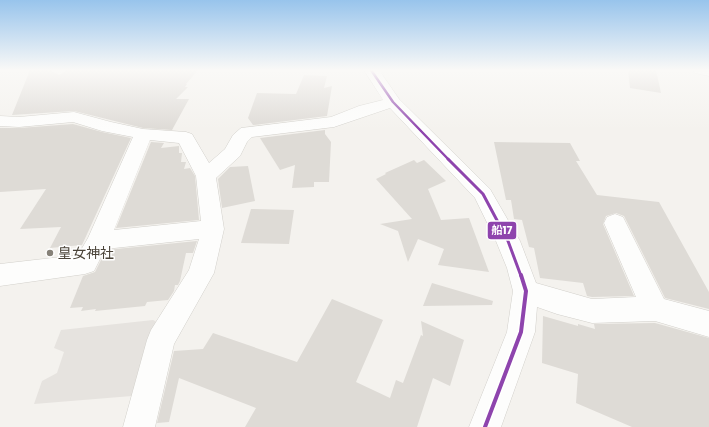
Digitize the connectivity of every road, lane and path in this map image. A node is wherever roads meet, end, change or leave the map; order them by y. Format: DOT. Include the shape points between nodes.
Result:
graph roads {
  1 [pos="385,90"];
  2 [pos="393,102"];
  3 [pos="0,121"];
  4 [pos="143,134"];
  5 [pos="206,176"];
  6 [pos="615,223"];
  7 [pos="213,228"];
  8 [pos="98,241"];
  9 [pos="0,275"];
  10 [pos="526,291"];
  11 [pos="655,309"];
  12 [pos="709,324"];
  13 [pos="138,427"];
  14 [pos="485,427"];
  1 -- 2 [label="street"];
  2 -- 5 [label="street" via="334,122 247,132 239,139 233,152"];
  2 -- 10 [label="street" via="483,194 508,241"];
  3 -- 4 [label="street" via="20,122 74,117"];
  4 -- 5 [label="street" via="186,138"];
  4 -- 8 [label="street"];
  5 -- 7 [label="street"];
  6 -- 11 [label="street"];
  7 -- 8 [label="street"];
  7 -- 13 [label="street" via="201,273 161,340"];
  8 -- 9 [label="street" via="85,264"];
  10 -- 11 [label="street" via="592,311"];
  10 -- 14 [label="street" via="521,332"];
  11 -- 12 [label="street"];
}
